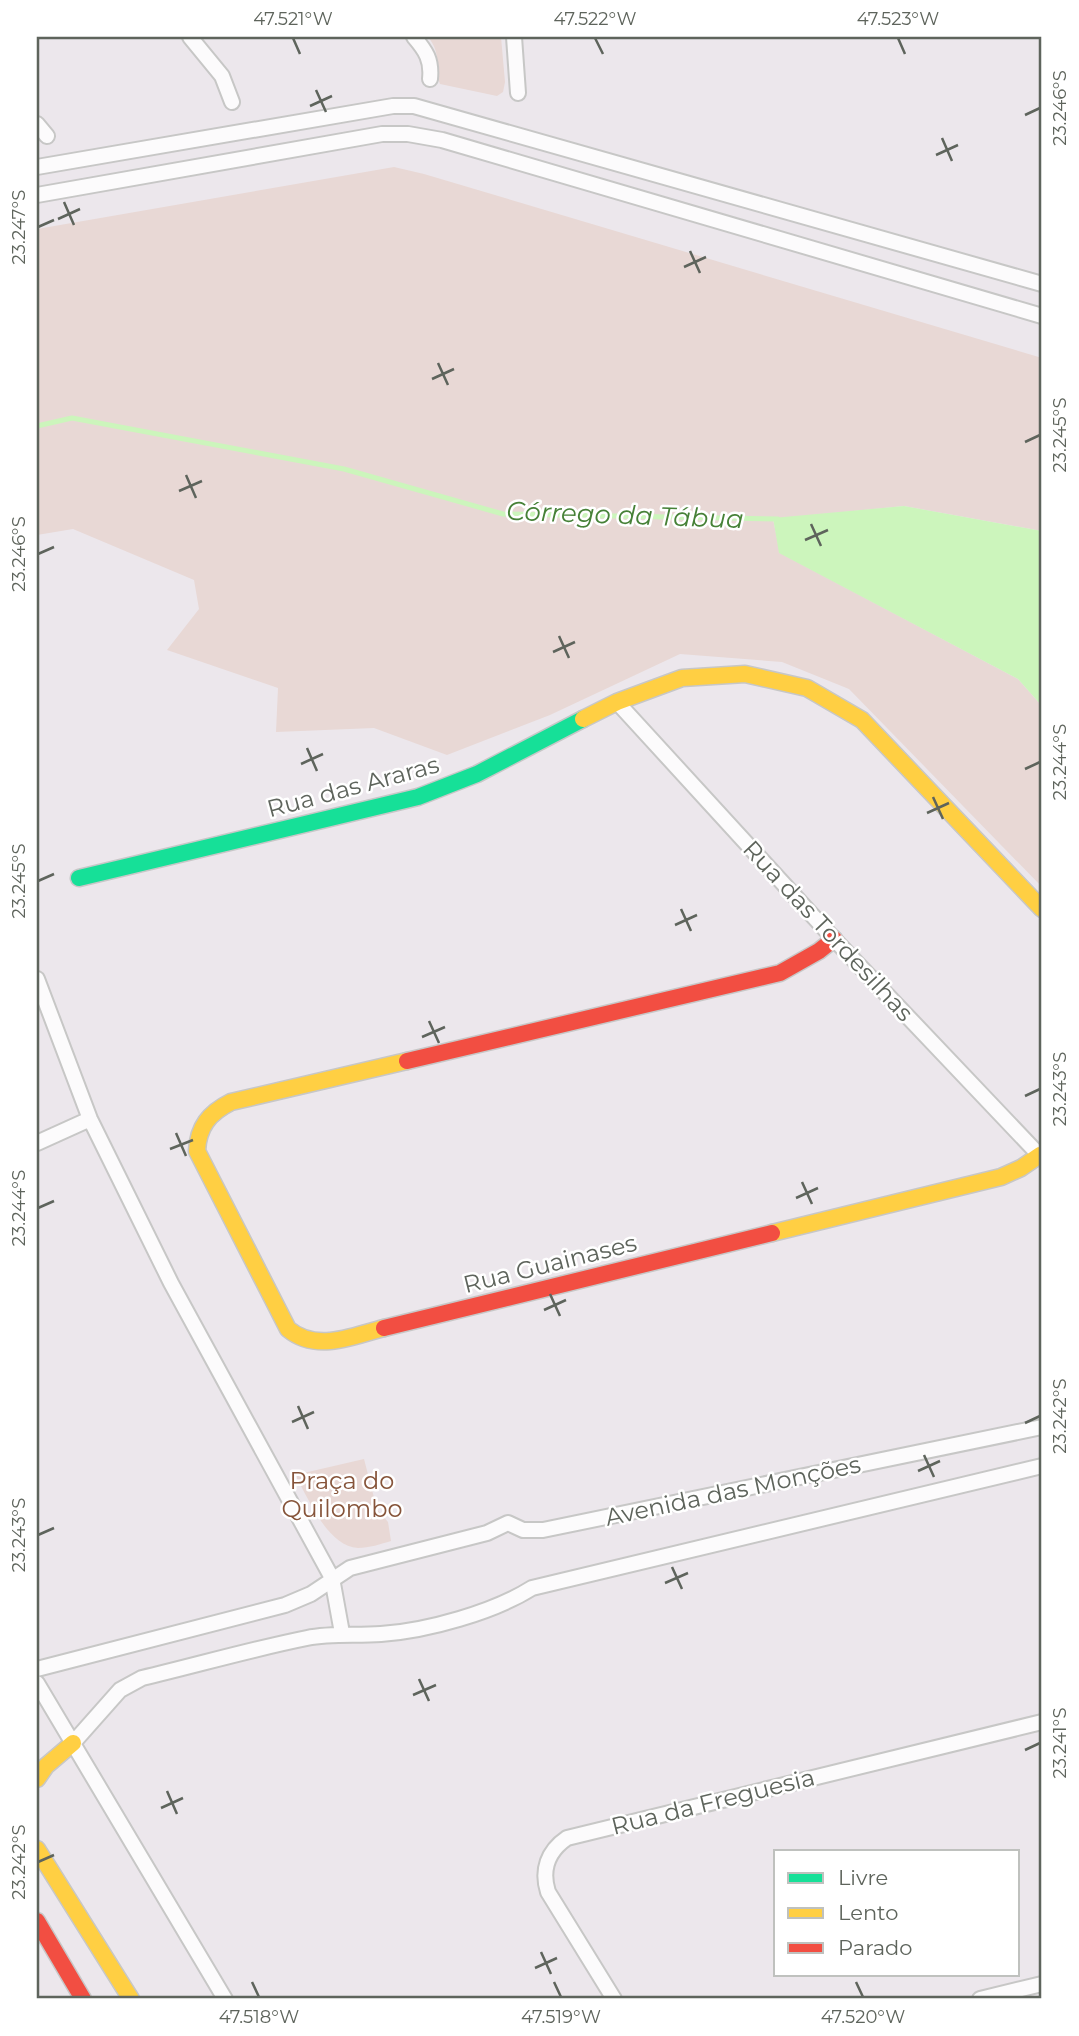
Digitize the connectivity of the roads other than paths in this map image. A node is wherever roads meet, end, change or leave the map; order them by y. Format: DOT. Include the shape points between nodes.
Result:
graph roads {
  1 [pos="190,37"];
  2 [pos="414,37"];
  3 [pos="514,37"];
  4 [pos="430,79"];
  5 [pos="518,93"];
  6 [pos="233,102"];
  7 [pos="37,124"];
  8 [pos="246,133"];
  9 [pos="47,136"];
  10 [pos="249,159"];
  11 [pos="37,167"];
  12 [pos="37,195"];
  13 [pos="1042,284"];
  14 [pos="1042,316"];
  15 [pos="617,702"];
  16 [pos="79,878"];
  17 [pos="1042,909"];
  18 [pos="834,939"];
  19 [pos="37,979"];
  20 [pos="90,1119"];
  21 [pos="37,1143"];
  22 [pos="1041,1157"];
  23 [pos="1042,1427"];
  24 [pos="1042,1466"];
  25 [pos="332,1578"];
  26 [pos="342,1633"];
  27 [pos="37,1669"];
  28 [pos="37,1683"];
  29 [pos="1042,1722"];
  30 [pos="73,1743"];
  31 [pos="37,1779"];
  32 [pos="37,1849"];
  33 [pos="37,1921"];
  34 [pos="1042,1984"];
  35 [pos="83,1999"];
  36 [pos="131,1999"];
  37 [pos="225,1999"];
  38 [pos="614,1999"];
  39 [pos="980,1999"];
  1 -- 6 [label="street" via="222,76"];
  2 -- 4 [label="street" via="432,65"];
  3 -- 5 [label="street"];
  7 -- 9 [label="street"];
  8 -- 10 [label="street"];
  8 -- 11 [label="street"];
  8 -- 13 [label="street" via="414,106"];
  10 -- 12 [label="street"];
  10 -- 14 [label="street" via="382,134 442,140"];
  15 -- 16 [label="street, Rua das Araras" via="478,774 418,797"];
  15 -- 17 [label="street, Rua das Araras" via="682,678 745,674 807,688 862,720"];
  15 -- 18 [label="street, Rua das Tordesilhas"];
  18 -- 22 [label="street, Rua das Tordesilhas"];
  18 -- 22 [label="street, Rua Guainases" via="780,973 231,1102 208,1115 197,1139 197,1152 288,1329 309,1342 322,1343 1000,1177"];
  19 -- 20 [label="street"];
  20 -- 21 [label="street"];
  20 -- 25 [label="street" via="171,1283"];
  23 -- 25 [label="street, Avenida das Monções" via="543,1530 523,1530 508,1523 487,1533 350,1568"];
  24 -- 26 [label="street, Avenida das Monções" via="533,1588 502,1605 452,1621 384,1634"];
  25 -- 26 [label="street"];
  25 -- 27 [label="street, Avenida das Monções" via="285,1605"];
  26 -- 30 [label="street, Avenida das Monções" via="142,1678 120,1690"];
  28 -- 30 [label="street"];
  29 -- 38 [label="street, Rua da Freguesia" via="567,1838 556,1845 544,1868 548,1892"];
  30 -- 31 [label="street"];
  30 -- 37 [label="street"];
  32 -- 36 [label="street"];
  33 -- 35 [label="street"];
  34 -- 39 [label="street"];
}
